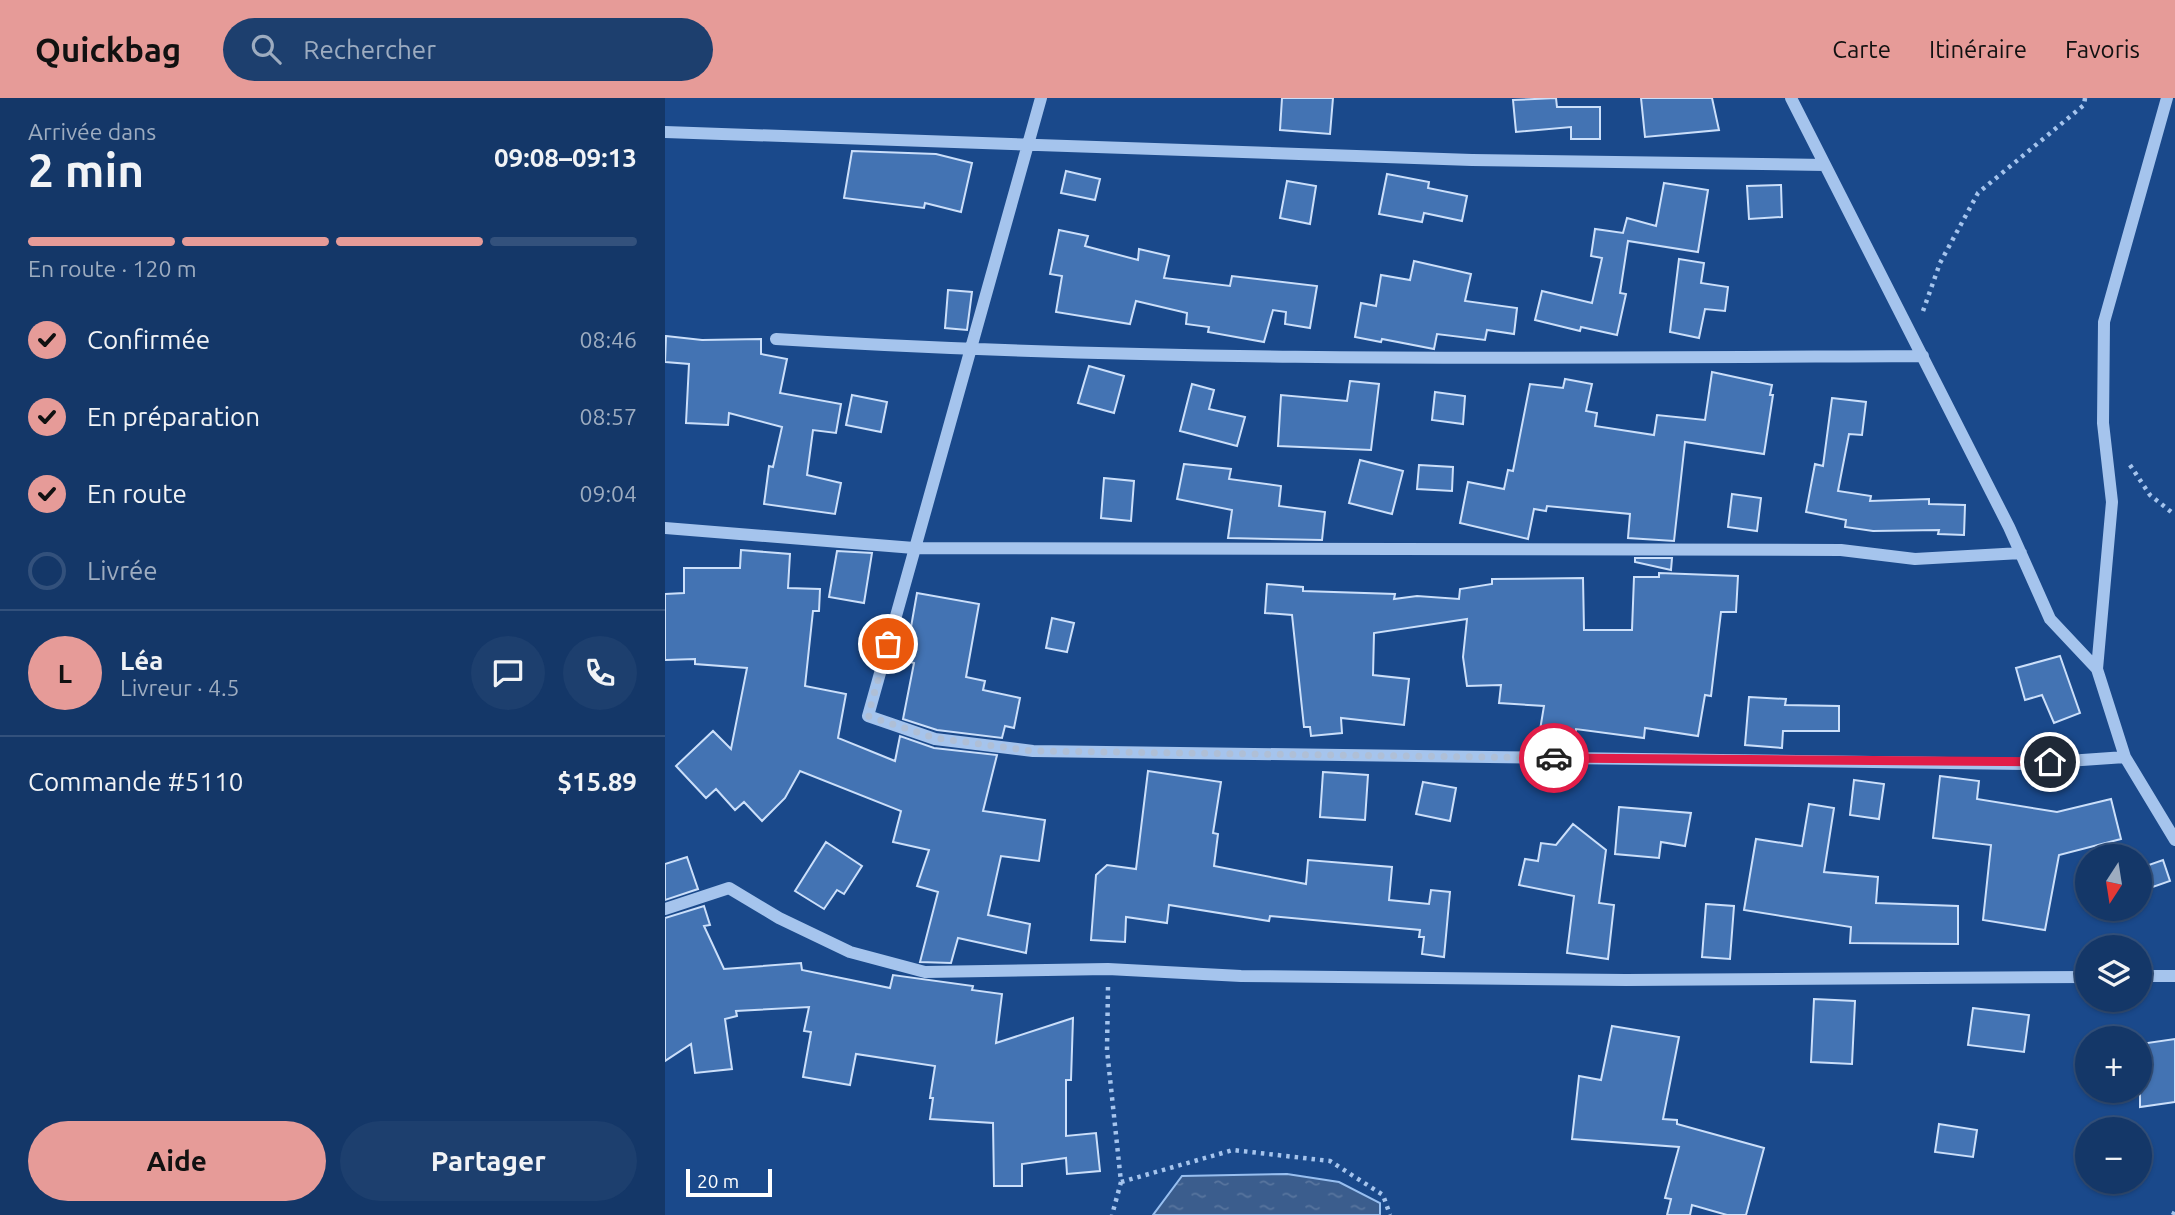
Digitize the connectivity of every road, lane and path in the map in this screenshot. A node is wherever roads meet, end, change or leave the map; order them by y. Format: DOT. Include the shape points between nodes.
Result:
graph roads {
  1 [pos="1041,98"];
  2 [pos="1791,98"];
  3 [pos="2077,98"];
  4 [pos="2085,98"];
  5 [pos="2167,98"];
  6 [pos="2084,105"];
  7 [pos="665,132"];
  8 [pos="1029,144"];
  9 [pos="1825,165"];
  10 [pos="1913,337"];
  11 [pos="776,340"];
  12 [pos="972,352"];
  13 [pos="1923,356"];
  14 [pos="2123,454"];
  15 [pos="2175,515"];
  16 [pos="665,528"];
  17 [pos="915,548"];
  18 [pos="2021,553"];
  19 [pos="2097,669"];
  20 [pos="2125,757"];
  21 [pos="2175,840"];
  22 [pos="665,909"];
  23 [pos="1108,969"];
  24 [pos="2152,976"];
  25 [pos="2175,976"];
  26 [pos="2075,977"];
  27 [pos="1121,1182"];
  28 [pos="1112,1215"];
  29 [pos="1389,1215"];
  1 -- 8 [label="street"];
  2 -- 9 [label="street"];
  3 -- 6 [label="path"];
  4 -- 6 [label="path"];
  5 -- 19 [label="street" via="2104,322 2103,423 2112,502"];
  6 -- 10 [label="path" via="1977,193 1940,263"];
  7 -- 8 [label="street"];
  8 -- 9 [label="street" via="1472,160"];
  8 -- 12 [label="street"];
  9 -- 10 [label="street"];
  10 -- 13 [label="street"];
  11 -- 12 [label="street"];
  12 -- 13 [label="street" via="1390,360"];
  12 -- 17 [label="street"];
  13 -- 18 [label="street"];
  14 -- 15 [label="path" via="2150,495"];
  16 -- 17 [label="street"];
  17 -- 18 [label="street" via="1841,550 1915,559"];
  17 -- 20 [label="street" via="868,716 935,738 1033,751 2025,764"];
  18 -- 19 [label="street" via="2050,619"];
  19 -- 20 [label="street"];
  20 -- 21 [label="street"];
  22 -- 23 [label="street" via="729,887 779,918 850,952 925,972"];
  23 -- 26 [label="street" via="1626,980"];
  23 -- 27 [label="path" via="1107,1050"];
  24 -- 25 [label="street"];
  27 -- 28 [label="path"];
  27 -- 29 [label="path" via="1233,1150 1330,1161 1383,1195"];
}
